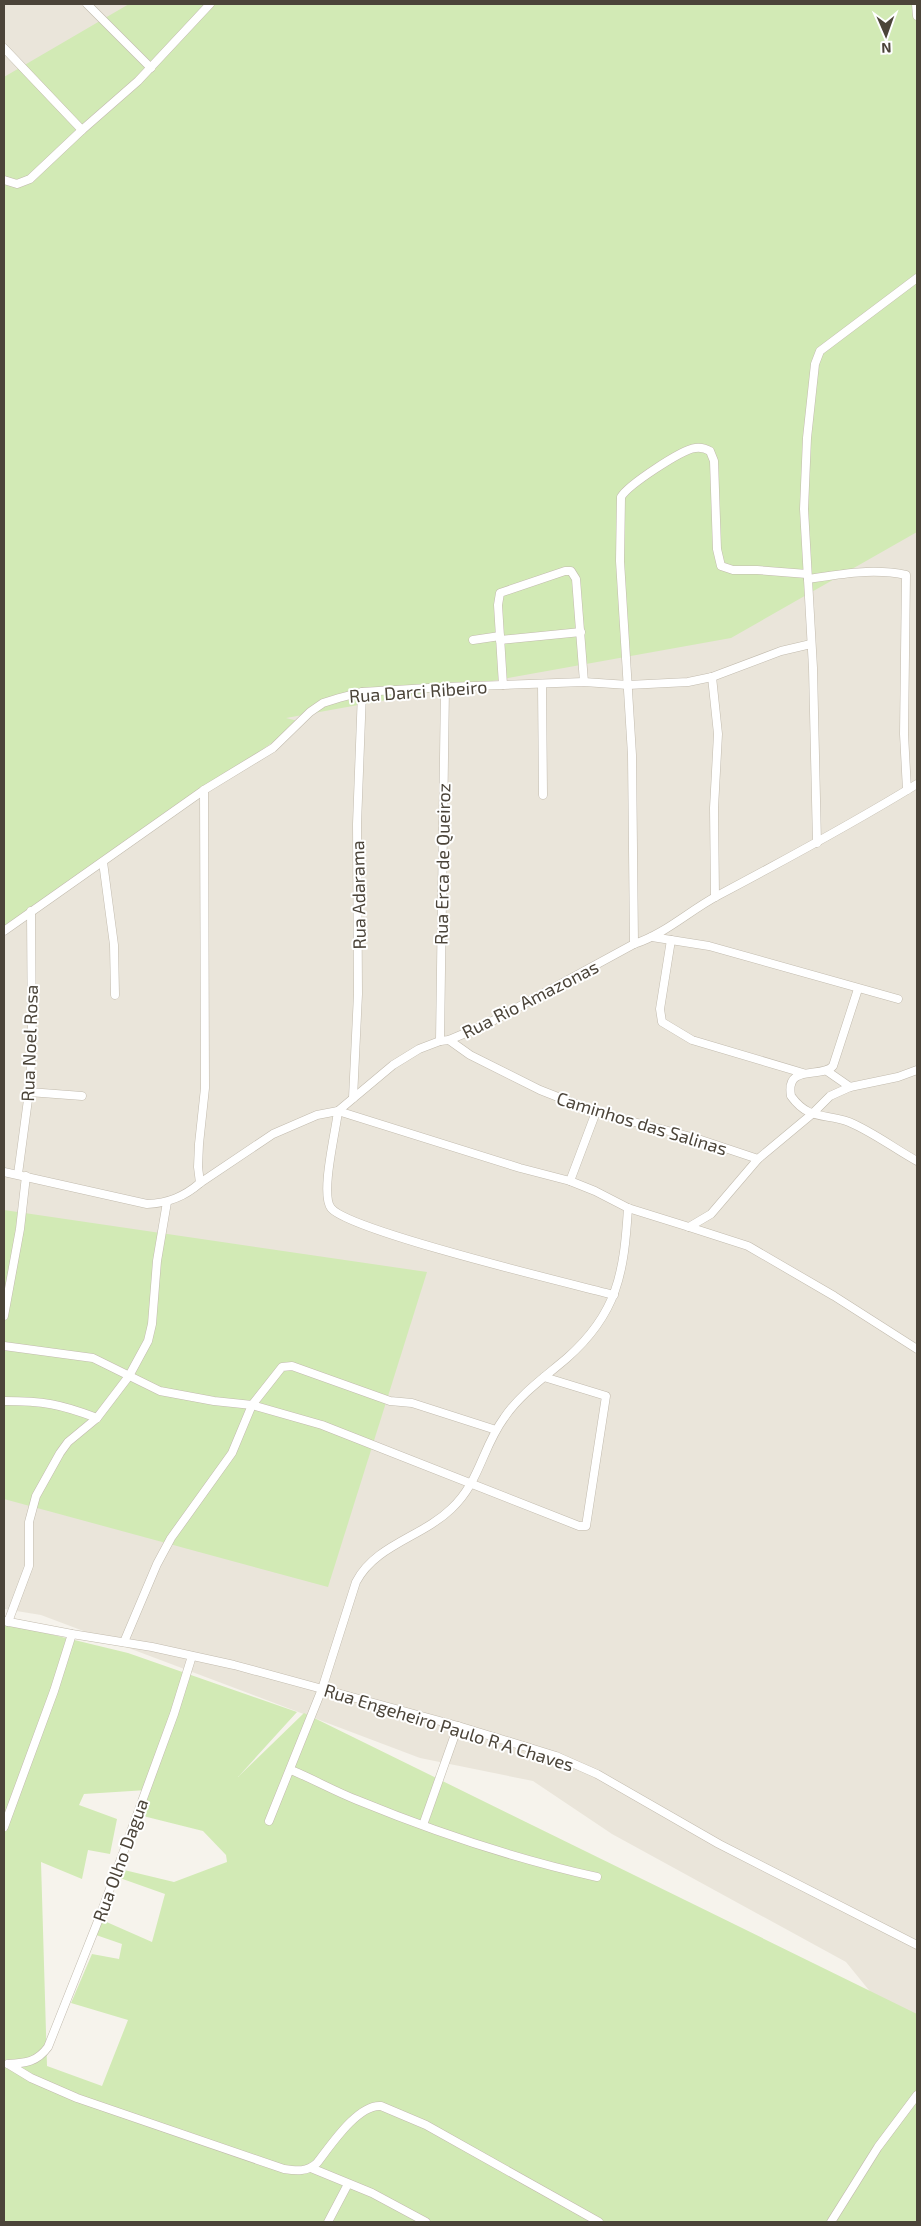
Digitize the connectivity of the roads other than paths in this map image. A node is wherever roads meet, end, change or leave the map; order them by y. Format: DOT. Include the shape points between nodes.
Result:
graph roads {
  1 [pos="87,4"];
  2 [pos="209,4"];
  3 [pos="916,4"];
  4 [pos="917,16"];
  5 [pos="4,48"];
  6 [pos="151,68"];
  7 [pos="82,130"];
  8 [pos="4,180"];
  9 [pos="917,278"];
  10 [pos="807,577"];
  11 [pos="581,632"];
  12 [pos="500,638"];
  13 [pos="472,640"];
  14 [pos="811,644"];
  15 [pos="712,677"];
  16 [pos="584,682"];
  17 [pos="542,684"];
  18 [pos="503,685"];
  19 [pos="628,685"];
  20 [pos="445,687"];
  21 [pos="362,692"];
  22 [pos="917,784"];
  23 [pos="204,790"];
  24 [pos="907,790"];
  25 [pos="543,795"];
  26 [pos="817,843"];
  27 [pos="102,862"];
  28 [pos="716,897"];
  29 [pos="31,911"];
  30 [pos="4,931"];
  31 [pos="652,937"];
  32 [pos="671,940"];
  33 [pos="634,944"];
  34 [pos="858,989"];
  35 [pos="115,994"];
  36 [pos="898,999"];
  37 [pos="450,1040"];
  38 [pos="440,1041"];
  39 [pos="917,1070"];
  40 [pos="827,1071"];
  41 [pos="803,1073"];
  42 [pos="850,1087"];
  43 [pos="29,1092"];
  44 [pos="82,1096"];
  45 [pos="353,1098"];
  46 [pos="338,1111"];
  47 [pos="596,1112"];
  48 [pos="812,1114"];
  49 [pos="758,1158"];
  50 [pos="917,1161"];
  51 [pos="4,1172"];
  52 [pos="22,1175"];
  53 [pos="570,1181"];
  54 [pos="200,1183"];
  55 [pos="168,1202"];
  56 [pos="628,1208"];
  57 [pos="689,1227"];
  58 [pos="614,1295"];
  59 [pos="4,1316"];
  60 [pos="4,1346"];
  61 [pos="917,1349"];
  62 [pos="129,1376"];
  63 [pos="544,1377"];
  64 [pos="4,1401"];
  65 [pos="252,1405"];
  66 [pos="97,1418"];
  67 [pos="496,1430"];
  68 [pos="473,1484"];
  69 [pos="6,1621"];
  70 [pos="72,1634"];
  71 [pos="124,1642"];
  72 [pos="192,1656"];
  73 [pos="322,1689"];
  74 [pos="458,1726"];
  75 [pos="290,1770"];
  76 [pos="269,1821"];
  77 [pos="423,1825"];
  78 [pos="4,1828"];
  79 [pos="597,1877"];
  80 [pos="917,1945"];
  81 [pos="6,2064"];
  82 [pos="917,2095"];
  83 [pos="310,2168"];
  84 [pos="348,2184"];
  85 [pos="328,2222"];
  86 [pos="426,2222"];
  87 [pos="599,2222"];
  88 [pos="831,2222"];
  1 -- 6 [label="street"];
  2 -- 6 [label="street"];
  3 -- 4 [label="street"];
  5 -- 7 [label="street"];
  6 -- 7 [label="street"];
  7 -- 8 [label="street" via="30,179 16,184"];
  9 -- 10 [label="street" via="817,356 807,438 804,509"];
  10 -- 14 [label="street"];
  10 -- 19 [label="street" via="721,566 717,549 714,461 710,451 704,447 689,449 625,490 621,497 620,560"];
  10 -- 24 [label="street" via="882,572 906,575 904,734"];
  11 -- 12 [label="street"];
  11 -- 12 [label="street" via="576,579 571,571 565,571 500,593"];
  11 -- 16 [label="street"];
  12 -- 13 [label="street"];
  12 -- 18 [label="street"];
  14 -- 15 [label="street, Rua Darci Ribeiro" via="781,651"];
  14 -- 26 [label="street"];
  15 -- 19 [label="street, Rua Darci Ribeiro" via="681,683"];
  15 -- 28 [label="street" via="718,734 714,808"];
  16 -- 17 [label="street, Rua Darci Ribeiro"];
  16 -- 19 [label="street, Rua Darci Ribeiro"];
  17 -- 18 [label="street, Rua Darci Ribeiro"];
  17 -- 25 [label="street"];
  18 -- 20 [label="street, Rua Darci Ribeiro"];
  19 -- 33 [label="street"];
  20 -- 21 [label="street, Rua Darci Ribeiro"];
  20 -- 38 [label="street, Rua Erca de Queiroz"];
  21 -- 23 [label="street, Rua Darci Ribeiro" via="323,703 273,748"];
  21 -- 45 [label="street, Rua Adarama" via="357,824 358,994"];
  22 -- 24 [label="street, Rua Rio Amazonas"];
  23 -- 27 [label="street, Rua Darci Ribeiro"];
  23 -- 54 [label="street" via="205,1088 199,1144"];
  24 -- 26 [label="street, Rua Rio Amazonas"];
  26 -- 28 [label="street, Rua Rio Amazonas"];
  27 -- 29 [label="street, Rua Darci Ribeiro"];
  27 -- 35 [label="street" via="114,945"];
  28 -- 31 [label="street, Rua Rio Amazonas"];
  29 -- 30 [label="street, Rua Darci Ribeiro"];
  29 -- 43 [label="street, Rua Noel Rosa" via="32,1050"];
  31 -- 32 [label="street"];
  31 -- 33 [label="street, Rua Rio Amazonas"];
  32 -- 34 [label="street" via="759,959"];
  32 -- 41 [label="street" via="660,1009 662,1022 692,1040"];
  33 -- 37 [label="street, Rua Rio Amazonas" via="488,1024"];
  34 -- 36 [label="street"];
  34 -- 40 [label="street" via="833,1066"];
  37 -- 38 [label="street, Rua Rio Amazonas"];
  37 -- 47 [label="street, Caminhos das Salinas" via="470,1056 509,1076"];
  38 -- 45 [label="street, Rua Rio Amazonas" via="406,1056"];
  39 -- 42 [label="street"];
  40 -- 41 [label="street"];
  40 -- 42 [label="street"];
  41 -- 48 [label="street" via="792,1084 792,1096"];
  42 -- 48 [label="street" via="830,1096"];
  43 -- 44 [label="street"];
  43 -- 52 [label="street, Rua Noel Rosa"];
  45 -- 46 [label="street, Rua Rio Amazonas"];
  46 -- 53 [label="street"];
  46 -- 54 [label="street, Rua Rio Amazonas" via="310,1118 273,1134"];
  46 -- 58 [label="street" via="327,1196 331,1208 344,1217 382,1232"];
  47 -- 49 [label="street, Caminhos das Salinas"];
  47 -- 53 [label="street"];
  48 -- 49 [label="street"];
  48 -- 50 [label="street" via="849,1122"];
  49 -- 57 [label="street" via="720,1206"];
  51 -- 52 [label="street, Rua Rio Amazonas"];
  52 -- 55 [label="street, Rua Rio Amazonas" via="147,1204"];
  52 -- 59 [label="street, Rua Noel Rosa" via="20,1229"];
  53 -- 56 [label="street"];
  54 -- 55 [label="street, Rua Rio Amazonas" via="190,1192"];
  55 -- 62 [label="street" via="157,1261 152,1324 148,1341"];
  56 -- 57 [label="street"];
  56 -- 58 [label="street" via="621,1278"];
  57 -- 61 [label="street" via="748,1246"];
  58 -- 63 [label="street" via="592,1333"];
  60 -- 62 [label="street" via="93,1358"];
  62 -- 65 [label="street" via="160,1391"];
  62 -- 66 [label="street"];
  63 -- 67 [label="street" via="515,1404"];
  63 -- 68 [label="street" via="606,1396 586,1526"];
  64 -- 66 [label="street" via="46,1402"];
  65 -- 67 [label="street" via="282,1367 292,1366 390,1401 412,1403"];
  65 -- 68 [label="street" via="322,1425"];
  65 -- 71 [label="street" via="232,1453 184,1518 157,1564"];
  66 -- 69 [label="street" via="68,1442 36,1496 29,1522 29,1566"];
  67 -- 68 [label="street"];
  68 -- 73 [label="street" via="452,1509 362,1570"];
  69 -- 70 [label="street, Rua Engeheiro Paulo R A Chaves"];
  70 -- 71 [label="street, Rua Engeheiro Paulo R A Chaves"];
  70 -- 78 [label="street"];
  71 -- 72 [label="street, Rua Engeheiro Paulo R A Chaves"];
  72 -- 73 [label="street, Rua Engeheiro Paulo R A Chaves"];
  72 -- 81 [label="street, Rua Olho Dagua" via="97,1924 48,2047 31,2062"];
  73 -- 74 [label="street, Rua Engeheiro Paulo R A Chaves"];
  73 -- 75 [label="street"];
  74 -- 77 [label="street"];
  74 -- 80 [label="street, Rua Engeheiro Paulo R A Chaves" via="577,1764 718,1844"];
  75 -- 76 [label="street"];
  75 -- 77 [label="street"];
  77 -- 79 [label="street" via="531,1862"];
  81 -- 83 [label="street" via="78,2098 284,2169"];
  82 -- 88 [label="street" via="878,2148"];
  83 -- 84 [label="street"];
  83 -- 87 [label="street" via="366,2108 382,2106 426,2125"];
  84 -- 85 [label="street"];
  84 -- 86 [label="street"];
}
